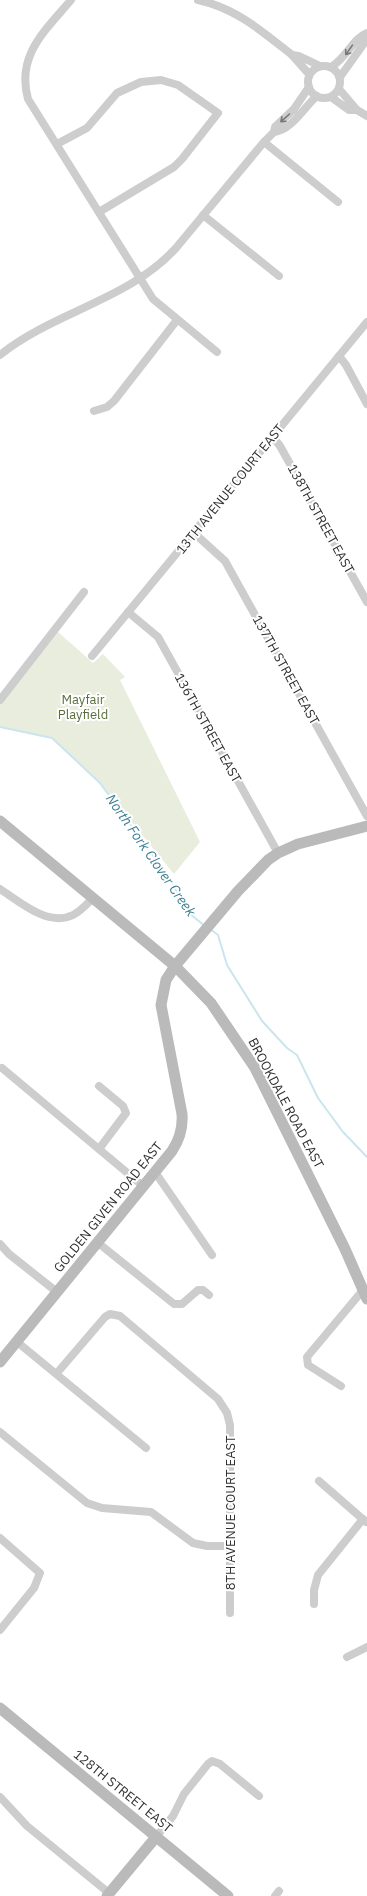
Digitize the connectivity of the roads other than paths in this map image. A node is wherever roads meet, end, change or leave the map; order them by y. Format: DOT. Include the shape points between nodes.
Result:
graph roads {
  1 [pos="71,0"];
  2 [pos="198,0"];
  3 [pos="367,33"];
  4 [pos="367,39"];
  5 [pos="292,55"];
  6 [pos="320,66"];
  7 [pos="331,67"];
  8 [pos="310,74"];
  9 [pos="340,77"];
  10 [pos="309,87"];
  11 [pos="340,89"];
  12 [pos="317,96"];
  13 [pos="331,97"];
  14 [pos="356,110"];
  15 [pos="367,116"];
  16 [pos="274,132"];
  17 [pos="264,142"];
  18 [pos="57,144"];
  19 [pos="338,202"];
  20 [pos="99,212"];
  21 [pos="203,215"];
  22 [pos="279,276"];
  23 [pos="139,278"];
  24 [pos="177,320"];
  25 [pos="367,322"];
  26 [pos="216,352"];
  27 [pos="0,355"];
  28 [pos="339,356"];
  29 [pos="367,404"];
  30 [pos="94,411"];
  31 [pos="273,437"];
  32 [pos="194,533"];
  33 [pos="84,592"];
  34 [pos="367,602"];
  35 [pos="128,612"];
  36 [pos="92,656"];
  37 [pos="0,700"];
  38 [pos="367,816"];
  39 [pos="0,821"];
  40 [pos="367,826"];
  41 [pos="278,853"];
  42 [pos="0,889"];
  43 [pos="92,899"];
  44 [pos="175,966"];
  45 [pos="2,1068"];
  46 [pos="99,1086"];
  47 [pos="100,1149"];
  48 [pos="155,1172"];
  49 [pos="143,1186"];
  50 [pos="98,1242"];
  51 [pos="0,1244"];
  52 [pos="212,1255"];
  53 [pos="57,1292"];
  54 [pos="209,1295"];
  55 [pos="365,1295"];
  56 [pos="16,1342"];
  57 [pos="0,1362"];
  58 [pos="57,1373"];
  59 [pos="341,1386"];
  60 [pos="1,1434"];
  61 [pos="146,1448"];
  62 [pos="319,1481"];
  63 [pos="365,1521"];
  64 [pos="0,1538"];
  65 [pos="229,1546"];
  66 [pos="314,1604"];
  67 [pos="230,1613"];
  68 [pos="0,1630"];
  69 [pos="367,1647"];
  70 [pos="347,1657"];
  71 [pos="0,1708"];
  72 [pos="259,1796"];
  73 [pos="0,1797"];
  74 [pos="156,1837"];
  75 [pos="108,1895"];
  76 [pos="228,1896"];
  1 -- 18 [label="street" via="37,41 30,52 25,70 28,100"];
  2 -- 5 [label="street" via="219,6 243,18"];
  3 -- 7 [label="street, one-way"];
  4 -- 9 [label="street"];
  5 -- 6 [label="street"];
  5 -- 8 [label="street"];
  6 -- 7 [label="street"];
  6 -- 8 [label="street"];
  7 -- 9 [label="street"];
  8 -- 10 [label="street"];
  9 -- 11 [label="street"];
  10 -- 12 [label="street"];
  10 -- 16 [label="street, one-way" via="294,109 275,127"];
  11 -- 13 [label="street"];
  11 -- 14 [label="street"];
  12 -- 13 [label="street"];
  12 -- 16 [label="street" via="291,122"];
  13 -- 14 [label="street" via="349,110"];
  14 -- 15 [label="street"];
  16 -- 17 [label="street"];
  17 -- 19 [label="street"];
  17 -- 21 [label="street"];
  18 -- 20 [label="street"];
  18 -- 20 [label="street" via="87,128 117,93 141,82 161,80 178,85 218,113 174,167"];
  20 -- 23 [label="street"];
  21 -- 22 [label="street"];
  21 -- 23 [label="street" via="170,255"];
  23 -- 24 [label="street" via="153,299"];
  23 -- 27 [label="street" via="27,336"];
  24 -- 26 [label="street"];
  24 -- 30 [label="street" via="114,401 107,407"];
  25 -- 28 [label="street, 13TH AVENUE COURT EAST"];
  28 -- 29 [label="street"];
  28 -- 31 [label="street, 13TH AVENUE COURT EAST"];
  31 -- 32 [label="street, 13TH AVENUE COURT EAST"];
  31 -- 34 [label="street, 138TH STREET EAST"];
  32 -- 35 [label="street, 13TH AVENUE COURT EAST"];
  32 -- 38 [label="street, 137TH STREET EAST" via="225,561"];
  33 -- 37 [label="street"];
  35 -- 36 [label="street, 13TH AVENUE COURT EAST"];
  35 -- 41 [label="street, 136TH STREET EAST" via="158,637"];
  39 -- 43 [label="street, BROOKDALE ROAD EAST"];
  40 -- 41 [label="street, GOLDEN GIVEN ROAD EAST" via="308,841"];
  41 -- 44 [label="street, GOLDEN GIVEN ROAD EAST" via="256,870"];
  42 -- 43 [label="street" via="36,912 54,917 74,914"];
  43 -- 44 [label="street, BROOKDALE ROAD EAST"];
  44 -- 48 [label="street, GOLDEN GIVEN ROAD EAST" via="163,985 161,1005 182,1121 175,1146"];
  44 -- 55 [label="street, BROOKDALE ROAD EAST" via="211,1003 255,1068"];
  45 -- 47 [label="street"];
  46 -- 47 [label="street" via="123,1106 126,1113"];
  47 -- 49 [label="street"];
  48 -- 49 [label="street, GOLDEN GIVEN ROAD EAST"];
  48 -- 52 [label="street"];
  49 -- 50 [label="street, GOLDEN GIVEN ROAD EAST"];
  50 -- 53 [label="street, GOLDEN GIVEN ROAD EAST"];
  50 -- 54 [label="street" via="174,1304 182,1304 198,1290 203,1290"];
  51 -- 53 [label="street"];
  53 -- 56 [label="street, GOLDEN GIVEN ROAD EAST"];
  55 -- 59 [label="street" via="307,1357 308,1365"];
  56 -- 57 [label="street, GOLDEN GIVEN ROAD EAST"];
  56 -- 58 [label="street"];
  58 -- 61 [label="street"];
  58 -- 65 [label="street, 8TH AVENUE COURT EAST" via="105,1317 115,1314 218,1398 227,1413 230,1425"];
  60 -- 65 [label="street" via="87,1503 102,1508 151,1512 193,1543"];
  62 -- 63 [label="street"];
  63 -- 66 [label="street" via="318,1575"];
  64 -- 68 [label="street" via="40,1573 34,1588"];
  65 -- 67 [label="street, 8TH AVENUE COURT EAST"];
  69 -- 70 [label="street"];
  71 -- 74 [label="street, 128TH STREET EAST"];
  72 -- 74 [label="street" via="220,1764 212,1762 184,1794 173,1816"];
  73 -- 75 [label="street" via="27,1826"];
  74 -- 75 [label="street"];
  74 -- 76 [label="street, 128TH STREET EAST"];
}
